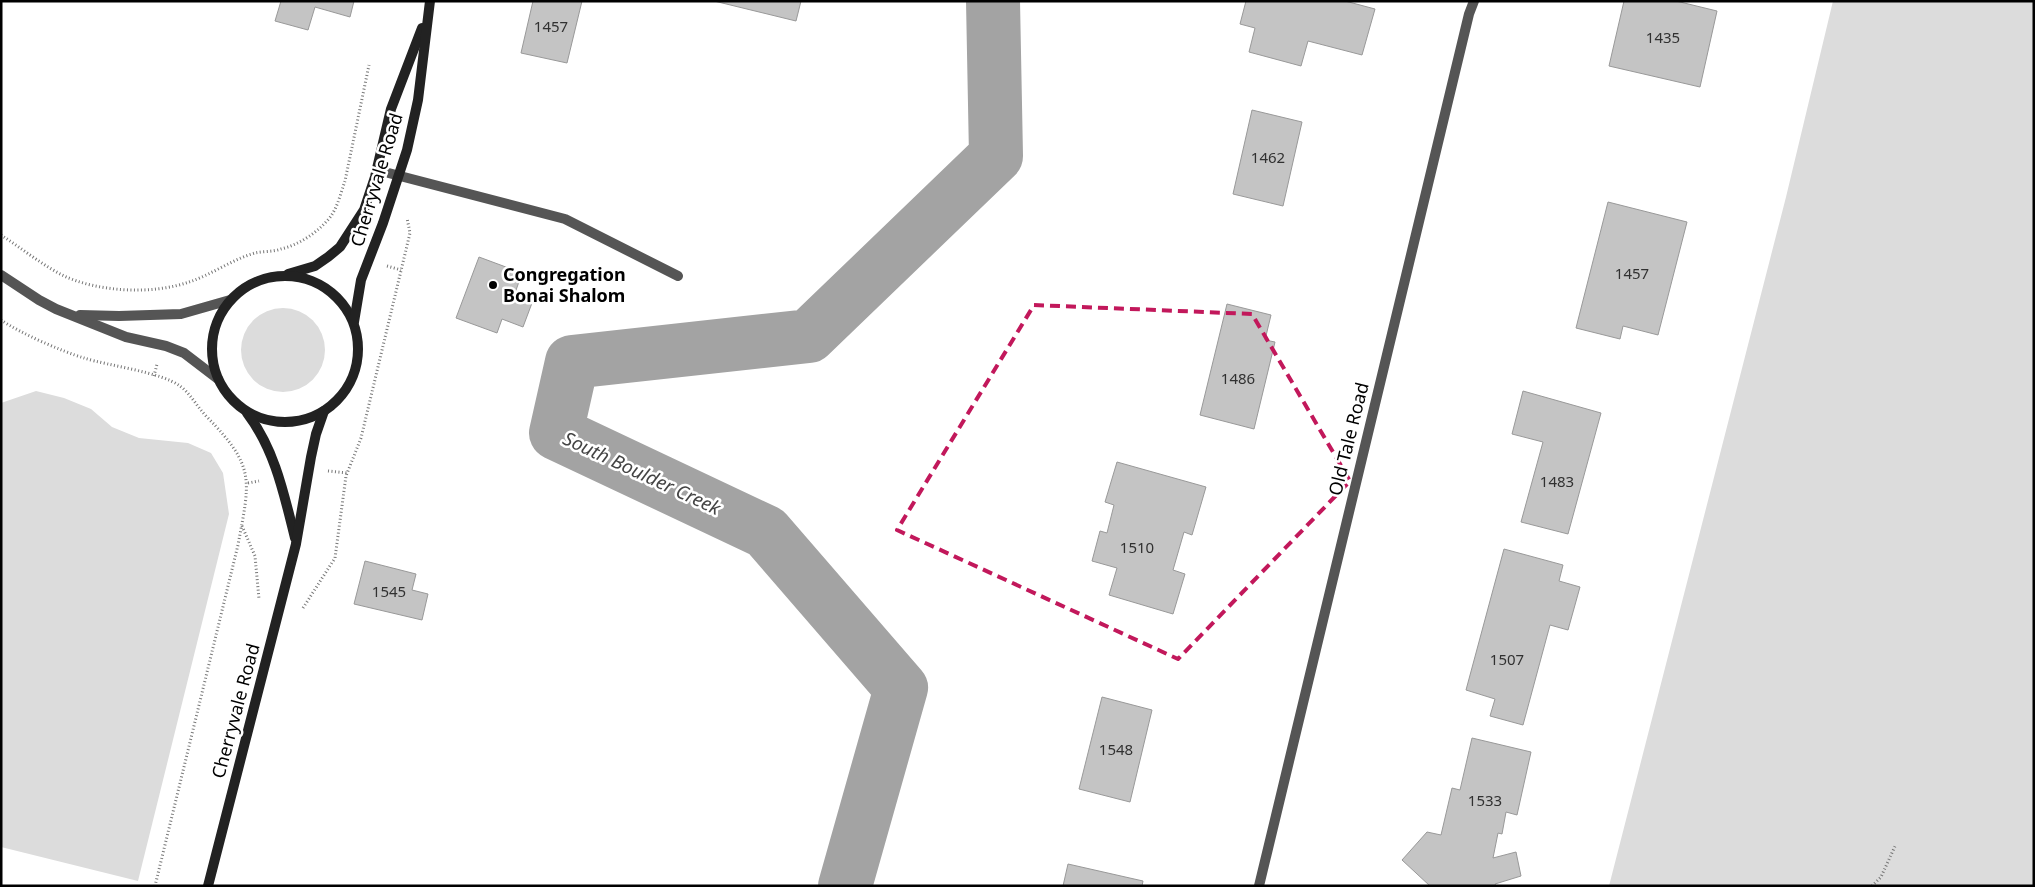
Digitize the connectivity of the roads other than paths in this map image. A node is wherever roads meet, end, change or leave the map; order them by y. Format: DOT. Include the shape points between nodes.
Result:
graph roads {
  1 [pos="430,1"];
  2 [pos="1474,1"];
  3 [pos="427,15"];
  4 [pos="377,170"];
  5 [pos="399,176"];
  6 [pos="1,275"];
  7 [pos="280,276"];
  8 [pos="678,276"];
  9 [pos="230,300"];
  10 [pos="71,315"];
  11 [pos="354,323"];
  12 [pos="218,379"];
  13 [pos="245,410"];
  14 [pos="324,411"];
  15 [pos="296,544"];
  16 [pos="208,886"];
  17 [pos="1259,886"];
  1 -- 3 [label="street, Cherryvale Road"];
  2 -- 17 [label="street, Old Tale Road"];
  3 -- 4 [label="street, Cherryvale Road" via="391,109"];
  3 -- 5 [label="street, Cherryvale Road" via="418,100"];
  4 -- 5 [label="street"];
  4 -- 7 [label="street, Cherryvale Road" via="364,210 340,247 315,266"];
  5 -- 8 [label="street" via="566,219"];
  5 -- 11 [label="street, Cherryvale Road" via="361,280"];
  6 -- 10 [label="street" via="39,300"];
  7 -- 9 [label="street" via="244,287"];
  7 -- 11 [label="street" via="304,278 325,287 343,302"];
  9 -- 10 [label="street" via="181,314"];
  9 -- 12 [label="street" via="218,318 212,337 212,358"];
  10 -- 12 [label="street" via="126,337 184,353"];
  11 -- 14 [label="street" via="359,348 355,372 343,394"];
  12 -- 13 [label="street" via="229,396"];
  13 -- 14 [label="street" via="264,419 284,422 305,420"];
  13 -- 15 [label="street, Cherryvale Road" via="269,449"];
  14 -- 15 [label="street, Cherryvale Road" via="311,457"];
  15 -- 16 [label="street, Cherryvale Road"];
}
